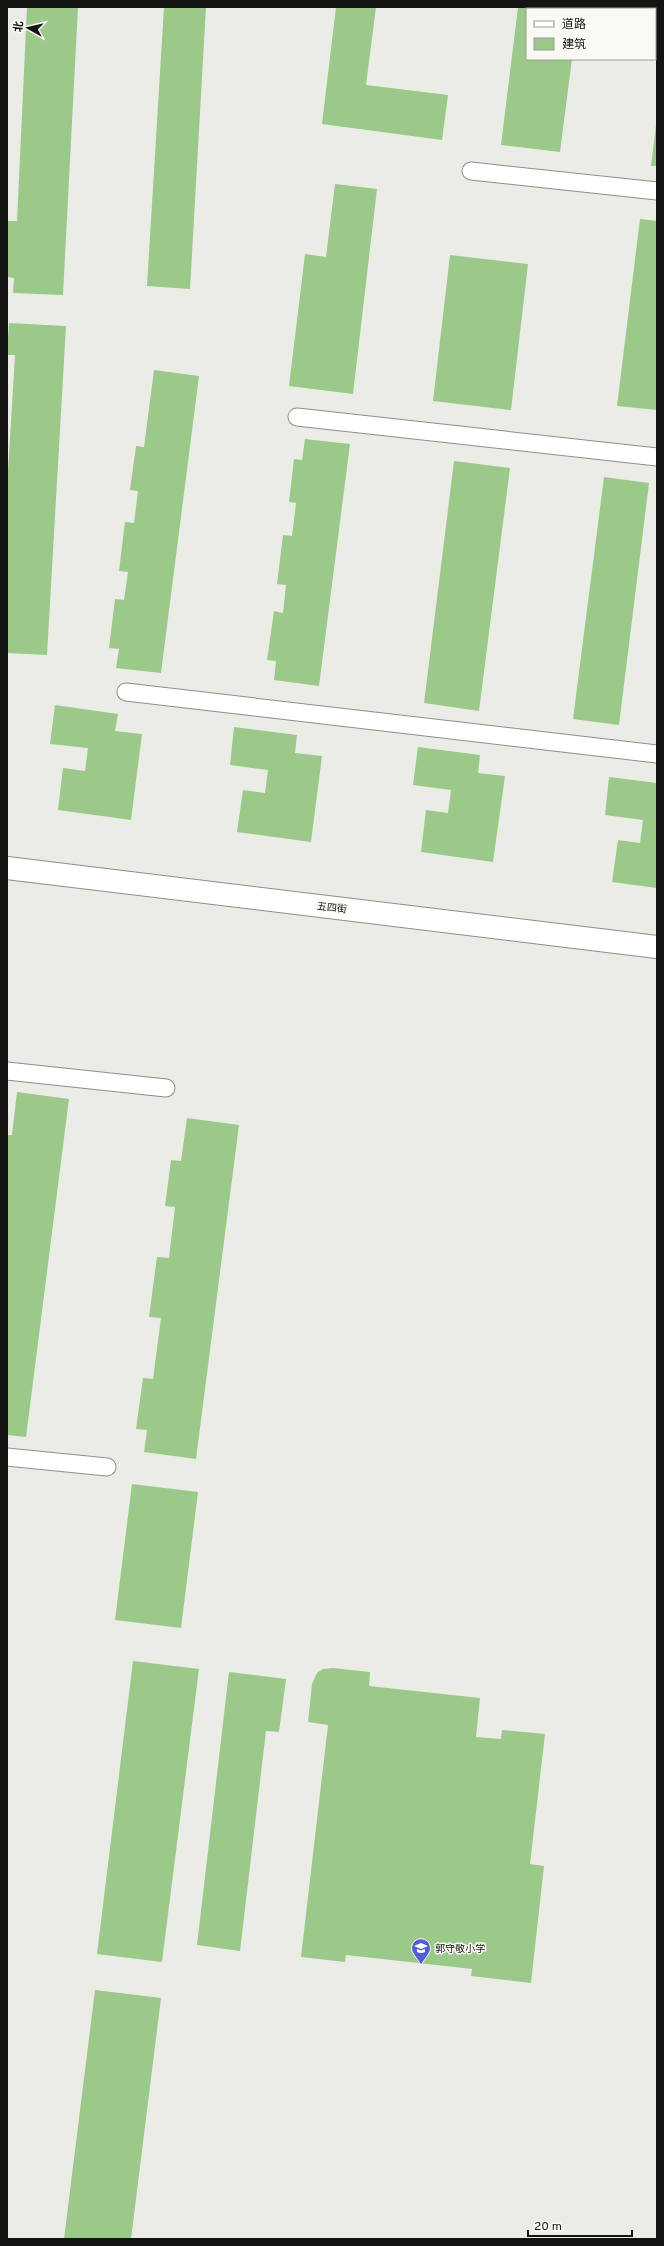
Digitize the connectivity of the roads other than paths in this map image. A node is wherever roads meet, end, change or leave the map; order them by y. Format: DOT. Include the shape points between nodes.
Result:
graph roads {
  1 [pos="471,171"];
  2 [pos="657,191"];
  3 [pos="297,417"];
  4 [pos="657,457"];
  5 [pos="126,692"];
  6 [pos="657,754"];
  7 [pos="7,868"];
  8 [pos="657,947"];
  9 [pos="7,1071"];
  10 [pos="166,1088"];
  11 [pos="7,1457"];
  12 [pos="107,1467"];
  1 -- 2 [label="lane"];
  3 -- 4 [label="lane"];
  5 -- 6 [label="lane"];
  7 -- 8 [label="street, 五四街"];
  9 -- 10 [label="lane"];
  11 -- 12 [label="lane"];
}
